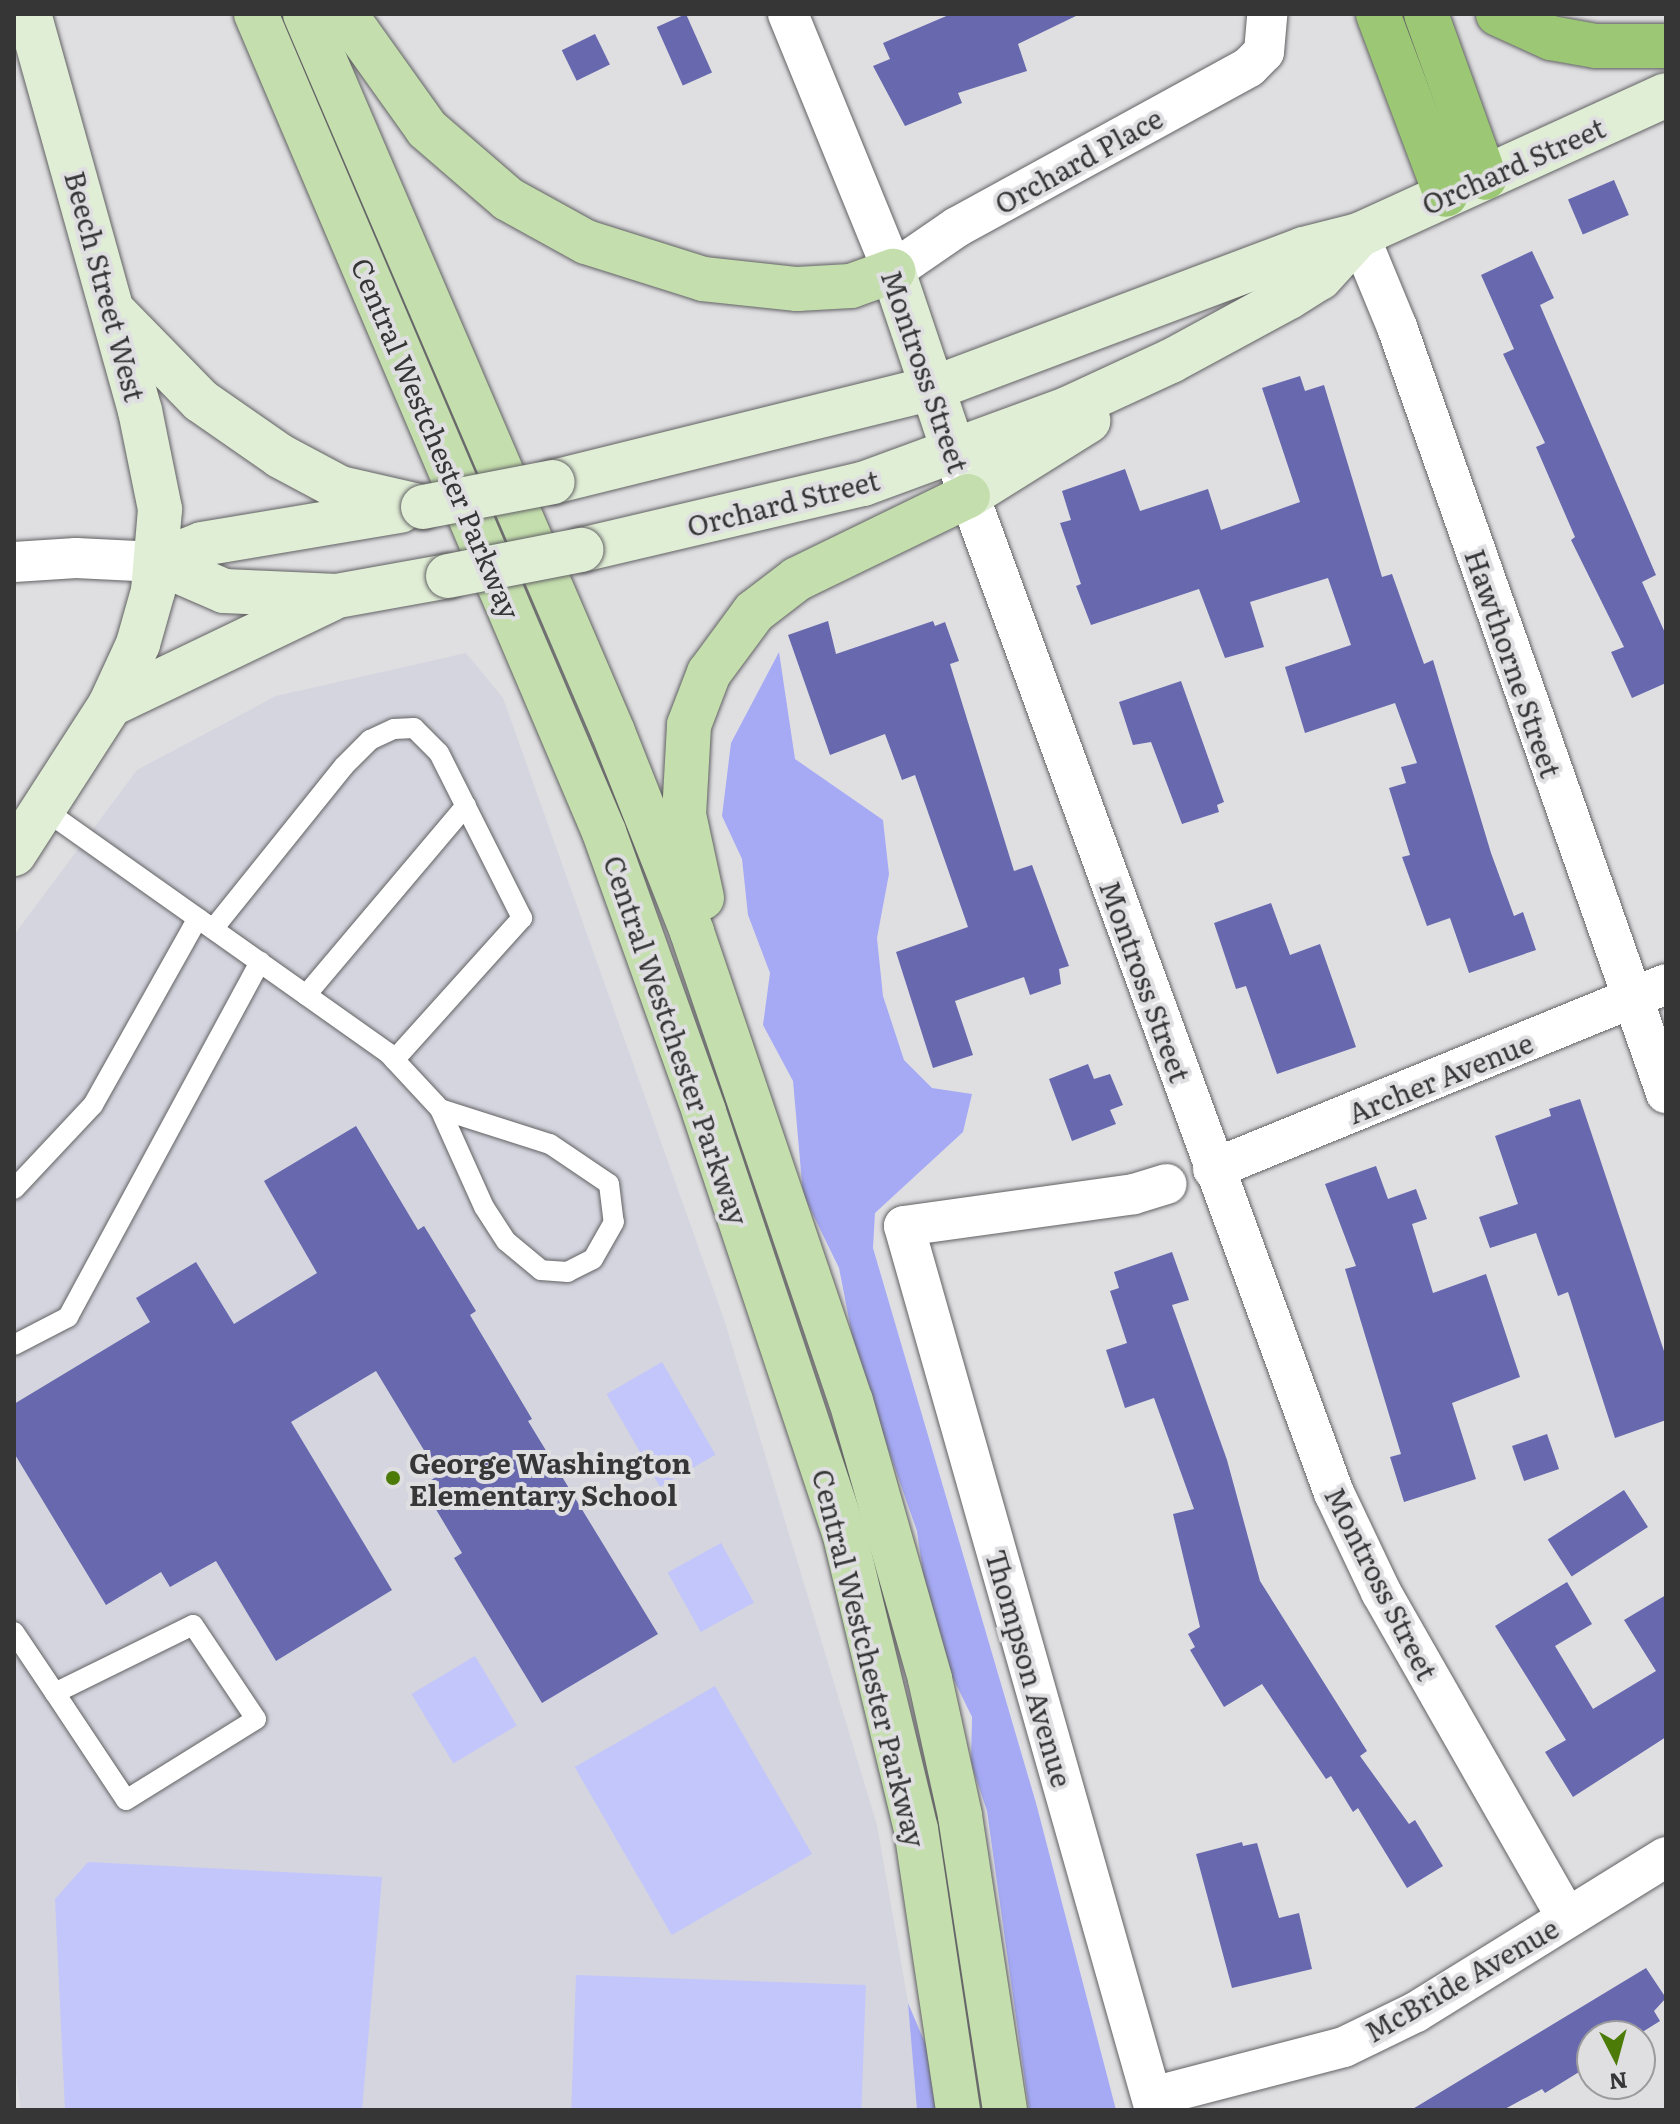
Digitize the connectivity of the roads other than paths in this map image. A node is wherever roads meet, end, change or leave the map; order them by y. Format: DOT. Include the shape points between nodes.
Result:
graph roads {
  1 [pos="29,14"];
  2 [pos="256,14"];
  3 [pos="305,14"];
  4 [pos="345,14"];
  5 [pos="788,14"];
  6 [pos="1378,14"];
  7 [pos="1426,14"];
  8 [pos="1498,14"];
  9 [pos="1265,33"];
  10 [pos="1666,46"];
  11 [pos="1666,95"];
  12 [pos="1466,187"];
  13 [pos="1359,235"];
  14 [pos="893,271"];
  15 [pos="113,311"];
  16 [pos="1171,361"];
  17 [pos="934,388"];
  18 [pos="954,452"];
  19 [pos="968,496"];
  20 [pos="423,507"];
  21 [pos="14,562"];
  22 [pos="157,562"];
  23 [pos="337,596"];
  24 [pos="110,705"];
  25 [pos="466,806"];
  26 [pos="42,808"];
  27 [pos="14,854"];
  28 [pos="206,923"];
  29 [pos="260,962"];
  30 [pos="1648,992"];
  31 [pos="306,995"];
  32 [pos="394,1060"];
  33 [pos="1666,1093"];
  34 [pos="440,1109"];
  35 [pos="753,1110"];
  36 [pos="1213,1169"];
  37 [pos="1167,1184"];
  38 [pos="14,1189"];
  39 [pos="14,1345"];
  40 [pos="14,1632"];
  41 [pos="55,1693"];
  42 [pos="1666,1857"];
  43 [pos="1567,1918"];
  44 [pos="1154,2104"];
  45 [pos="958,2110"];
  46 [pos="1005,2110"];
  1 -- 15 [label="street, Beech Street West"];
  2 -- 45 [label="main road, Central Westchester Parkway" via="604,832 704,1112 844,1532 916,1829"];
  3 -- 35 [label="main road, Central Westchester Parkway" via="613,732 692,932"];
  4 -- 14 [label="main road" via="427,129 508,199 586,242 703,279 797,289 851,286"];
  5 -- 14 [label="street, Montross Street"];
  6 -- 12 [label="highway"];
  7 -- 12 [label="highway"];
  8 -- 10 [label="highway" via="1551,38"];
  9 -- 14 [label="street, Orchard Place" via="1249,67 957,227"];
  11 -- 12 [label="street, Orchard Street"];
  12 -- 13 [label="street, Orchard Street"];
  13 -- 16 [label="street, Orchard Street" via="1320,278"];
  13 -- 17 [label="street, Orchard Street" via="1303,249"];
  13 -- 30 [label="street, Hawthorne Street"];
  14 -- 17 [label="street, Montross Street"];
  15 -- 20 [label="street" via="201,401 280,456 340,488"];
  15 -- 22 [label="street, Beech Street West" via="160,509"];
  16 -- 18 [label="street, Orchard Street"];
  16 -- 19 [label="street" via="1072,432"];
  17 -- 18 [label="street, Montross Street"];
  17 -- 20 [label="street, Orchard Street, bridge" via="553,482"];
  18 -- 19 [label="street, Montross Street"];
  18 -- 23 [label="street, Orchard Street, bridge" via="863,484 581,550"];
  19 -- 35 [label="main road" via="797,579 754,612 709,673 689,725 684,815"];
  19 -- 36 [label="street, Montross Street"];
  20 -- 22 [label="street, Orchard Street" via="202,544"];
  21 -- 22 [label="street"];
  22 -- 23 [label="street, Orchard Street" via="224,591"];
  22 -- 24 [label="street" via="142,635"];
  23 -- 24 [label="street"];
  24 -- 26 [label="street"];
  25 -- 28 [label="lane" via="439,753 414,728 394,729 370,740"];
  25 -- 31 [label="lane"];
  25 -- 32 [label="lane" via="522,918"];
  26 -- 27 [label="street"];
  26 -- 28 [label="lane"];
  28 -- 29 [label="lane"];
  28 -- 38 [label="lane" via="93,1105"];
  29 -- 31 [label="lane"];
  29 -- 39 [label="lane" via="68,1317"];
  30 -- 33 [label="street, Hawthorne Street"];
  30 -- 36 [label="street, Archer Avenue"];
  31 -- 32 [label="lane"];
  32 -- 34 [label="lane"];
  34 -- 34 [label="lane" via="484,1207 506,1241 541,1270 568,1272 593,1259 614,1222 609,1184 550,1144"];
  35 -- 46 [label="main road, Central Westchester Parkway" via="851,1401 930,1679 960,1816"];
  36 -- 43 [label="street, Montross Street" via="1334,1493 1381,1592"];
  37 -- 44 [label="street, Thompson Avenue" via="1134,1194 904,1226"];
  40 -- 41 [label="lane"];
  41 -- 41 [label="lane" via="126,1800 256,1719 193,1625"];
  42 -- 43 [label="street, McBride Avenue"];
  43 -- 44 [label="street, McBride Avenue" via="1416,2012 1344,2047"];
}
